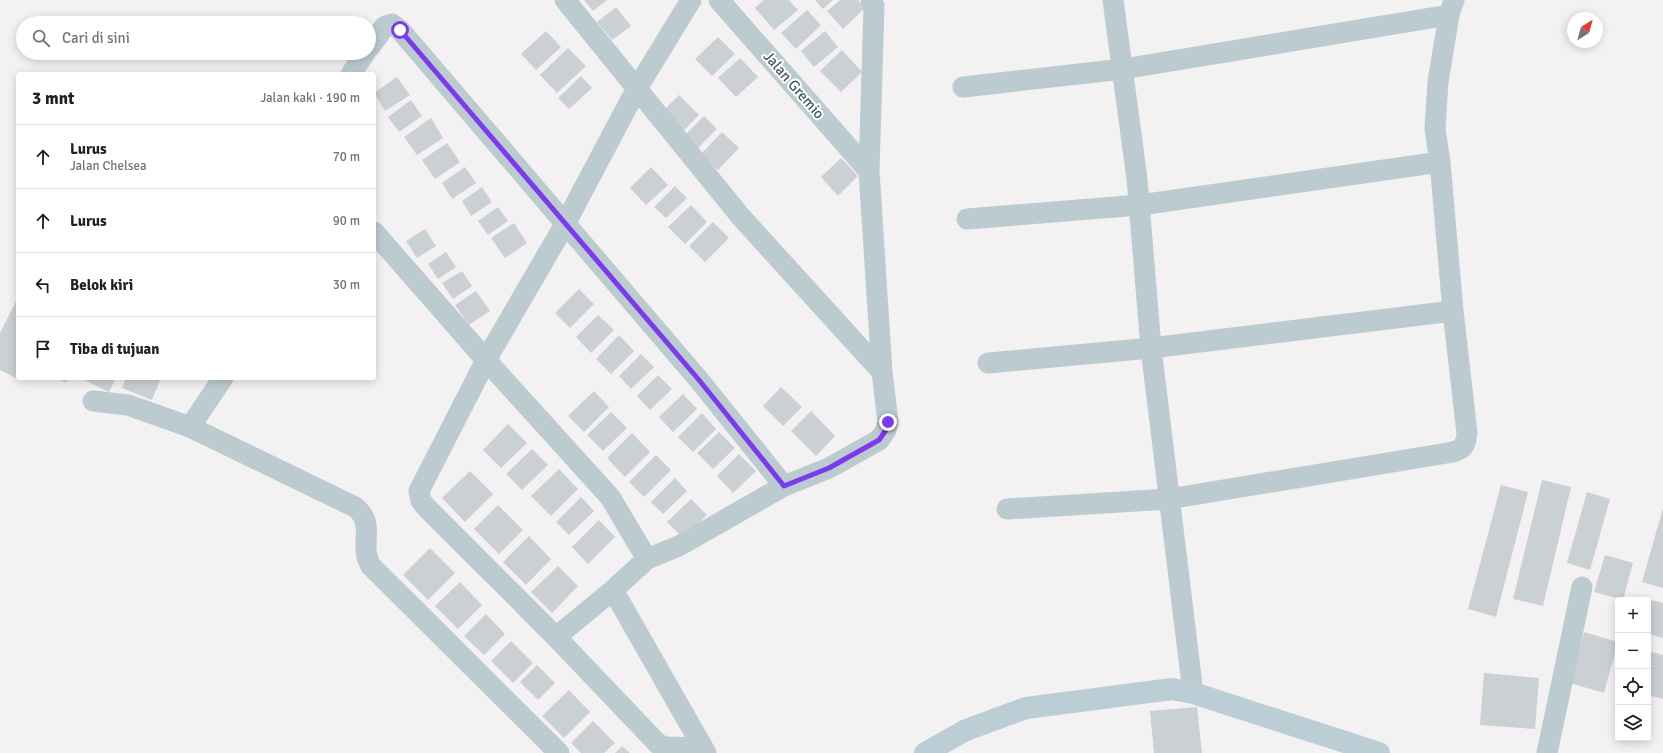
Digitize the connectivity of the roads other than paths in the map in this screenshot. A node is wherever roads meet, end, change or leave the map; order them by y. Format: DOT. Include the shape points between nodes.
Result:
graph roads {
  1 [pos="565,0"];
  2 [pos="691,0"];
  3 [pos="719,0"];
  4 [pos="871,0"];
  5 [pos="1113,0"];
  6 [pos="1451,8"];
  7 [pos="376,38"];
  8 [pos="360,60"];
  9 [pos="1123,69"];
  10 [pos="352,72"];
  11 [pos="963,87"];
  12 [pos="636,90"];
  13 [pos="1440,162"];
  14 [pos="869,171"];
  15 [pos="1140,205"];
  16 [pos="967,219"];
  17 [pos="565,224"];
  18 [pos="376,234"];
  19 [pos="1453,311"];
  20 [pos="1151,348"];
  21 [pos="486,360"];
  22 [pos="988,363"];
  23 [pos="882,372"];
  24 [pos="222,380"];
  25 [pos="93,401"];
  26 [pos="190,427"];
  27 [pos="784,486"];
  28 [pos="1169,499"];
  29 [pos="1007,509"];
  30 [pos="647,559"];
  31 [pos="1582,587"];
  32 [pos="613,590"];
  33 [pos="556,637"];
  34 [pos="1193,693"];
  35 [pos="704,750"];
  36 [pos="559,753"];
  37 [pos="925,753"];
  38 [pos="1380,753"];
  39 [pos="1547,753"];
  1 -- 12 [label="street"];
  2 -- 12 [label="street"];
  3 -- 14 [label="street, Jalan Gremio"];
  4 -- 14 [label="street" via="874,6"];
  5 -- 9 [label="street"];
  6 -- 9 [label="street"];
  6 -- 13 [label="street" via="1438,82 1435,129"];
  7 -- 17 [label="street" via="385,26 392,24 400,30"];
  8 -- 10 [label="street"];
  9 -- 11 [label="street"];
  9 -- 15 [label="street"];
  12 -- 17 [label="street"];
  12 -- 23 [label="street" via="741,217"];
  13 -- 15 [label="street"];
  13 -- 19 [label="street"];
  14 -- 23 [label="street"];
  15 -- 16 [label="street"];
  15 -- 20 [label="street"];
  17 -- 21 [label="street"];
  17 -- 27 [label="street" via="699,380"];
  18 -- 21 [label="street"];
  19 -- 20 [label="street"];
  19 -- 28 [label="street" via="1468,433 1465,446 1460,450"];
  20 -- 22 [label="street"];
  20 -- 28 [label="street"];
  21 -- 30 [label="street" via="610,497"];
  21 -- 33 [label="street" via="419,491 420,496 426,507"];
  23 -- 27 [label="street" via="888,422 879,440 829,468"];
  24 -- 26 [label="street"];
  25 -- 26 [label="street" via="128,405"];
  26 -- 36 [label="street" via="362,512 366,521 367,557 371,566"];
  27 -- 30 [label="street" via="679,546"];
  28 -- 29 [label="street"];
  28 -- 34 [label="street"];
  30 -- 32 [label="street"];
  31 -- 39 [label="street"];
  32 -- 33 [label="street"];
  32 -- 35 [label="street"];
  33 -- 35 [label="street" via="658,744 665,747"];
  34 -- 37 [label="street" via="1172,689 1026,708 966,730"];
  34 -- 38 [label="street"];
}
